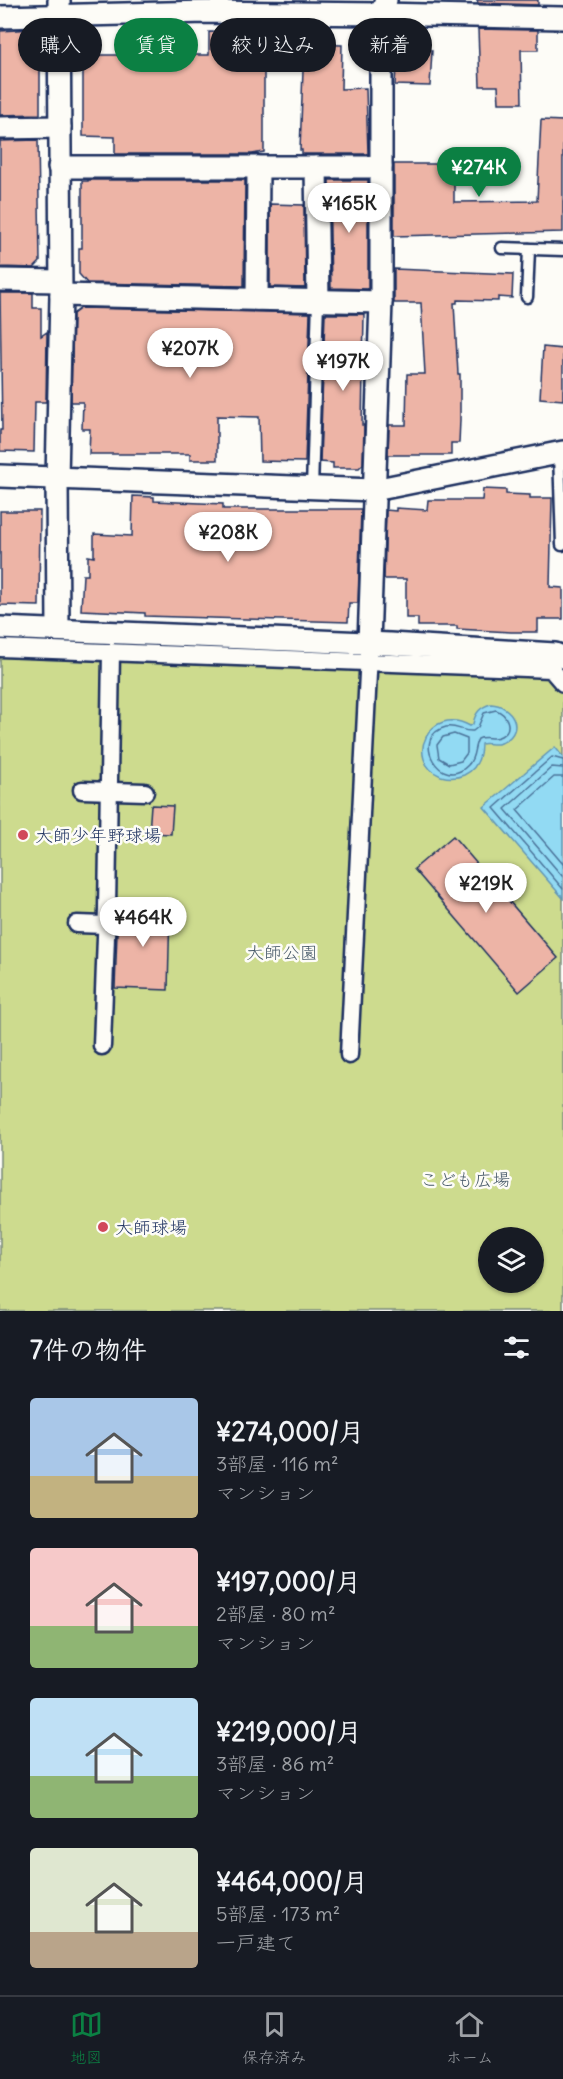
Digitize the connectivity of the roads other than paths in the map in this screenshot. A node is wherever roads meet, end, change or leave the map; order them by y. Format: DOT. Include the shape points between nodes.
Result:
graph roads {
  1 [pos="207,6"];
  2 [pos="384,7"];
  3 [pos="59,8"];
  4 [pos="0,16"];
  5 [pos="563,18"];
  6 [pos="60,127"];
  7 [pos="0,128"];
  8 [pos="258,166"];
  9 [pos="59,167"];
  10 [pos="316,167"];
  11 [pos="381,167"];
  12 [pos="502,248"];
  13 [pos="529,249"];
  14 [pos="563,250"];
  15 [pos="0,280"];
  16 [pos="60,288"];
  17 [pos="528,297"];
  18 [pos="257,299"];
  19 [pos="318,300"];
  20 [pos="381,302"];
  21 [pos="561,452"];
  22 [pos="0,476"];
  23 [pos="57,479"];
  24 [pos="312,488"];
  25 [pos="374,490"];
  26 [pos="562,545"];
  27 [pos="0,628"];
  28 [pos="58,630"];
  29 [pos="0,648"];
  30 [pos="111,652"];
  31 [pos="369,652"];
  32 [pos="563,657"];
  33 [pos="563,683"];
  34 [pos="82,790"];
  35 [pos="109,791"];
  36 [pos="146,792"];
  37 [pos="77,924"];
  38 [pos="106,925"];
  39 [pos="102,1046"];
  40 [pos="349,1055"];
  1 -- 2 [label="street"];
  1 -- 3 [label="street"];
  2 -- 5 [label="street"];
  2 -- 11 [label="street"];
  3 -- 4 [label="street"];
  3 -- 6 [label="street"];
  6 -- 7 [label="street"];
  6 -- 9 [label="street"];
  8 -- 9 [label="street"];
  8 -- 10 [label="street"];
  8 -- 18 [label="street"];
  9 -- 16 [label="street"];
  10 -- 11 [label="street"];
  10 -- 19 [label="street"];
  11 -- 20 [label="street"];
  12 -- 13 [label="lane"];
  13 -- 14 [label="lane"];
  13 -- 17 [label="lane"];
  15 -- 16 [label="street"];
  16 -- 18 [label="street"];
  16 -- 23 [label="street"];
  18 -- 19 [label="street"];
  19 -- 20 [label="street"];
  19 -- 24 [label="lane"];
  20 -- 25 [label="street"];
  21 -- 25 [label="street"];
  21 -- 26 [label="lane"];
  22 -- 23 [label="street"];
  23 -- 24 [label="street"];
  23 -- 28 [label="street"];
  24 -- 25 [label="street"];
  25 -- 31 [label="street"];
  27 -- 28 [label="street"];
  28 -- 31 [label="street"];
  29 -- 30 [label="street"];
  30 -- 31 [label="street"];
  30 -- 35 [label="street"];
  31 -- 32 [label="street"];
  31 -- 33 [label="street" via="551,669"];
  31 -- 40 [label="street"];
  34 -- 35 [label="street"];
  35 -- 36 [label="street"];
  35 -- 38 [label="street"];
  37 -- 38 [label="street"];
  38 -- 39 [label="street"];
}
